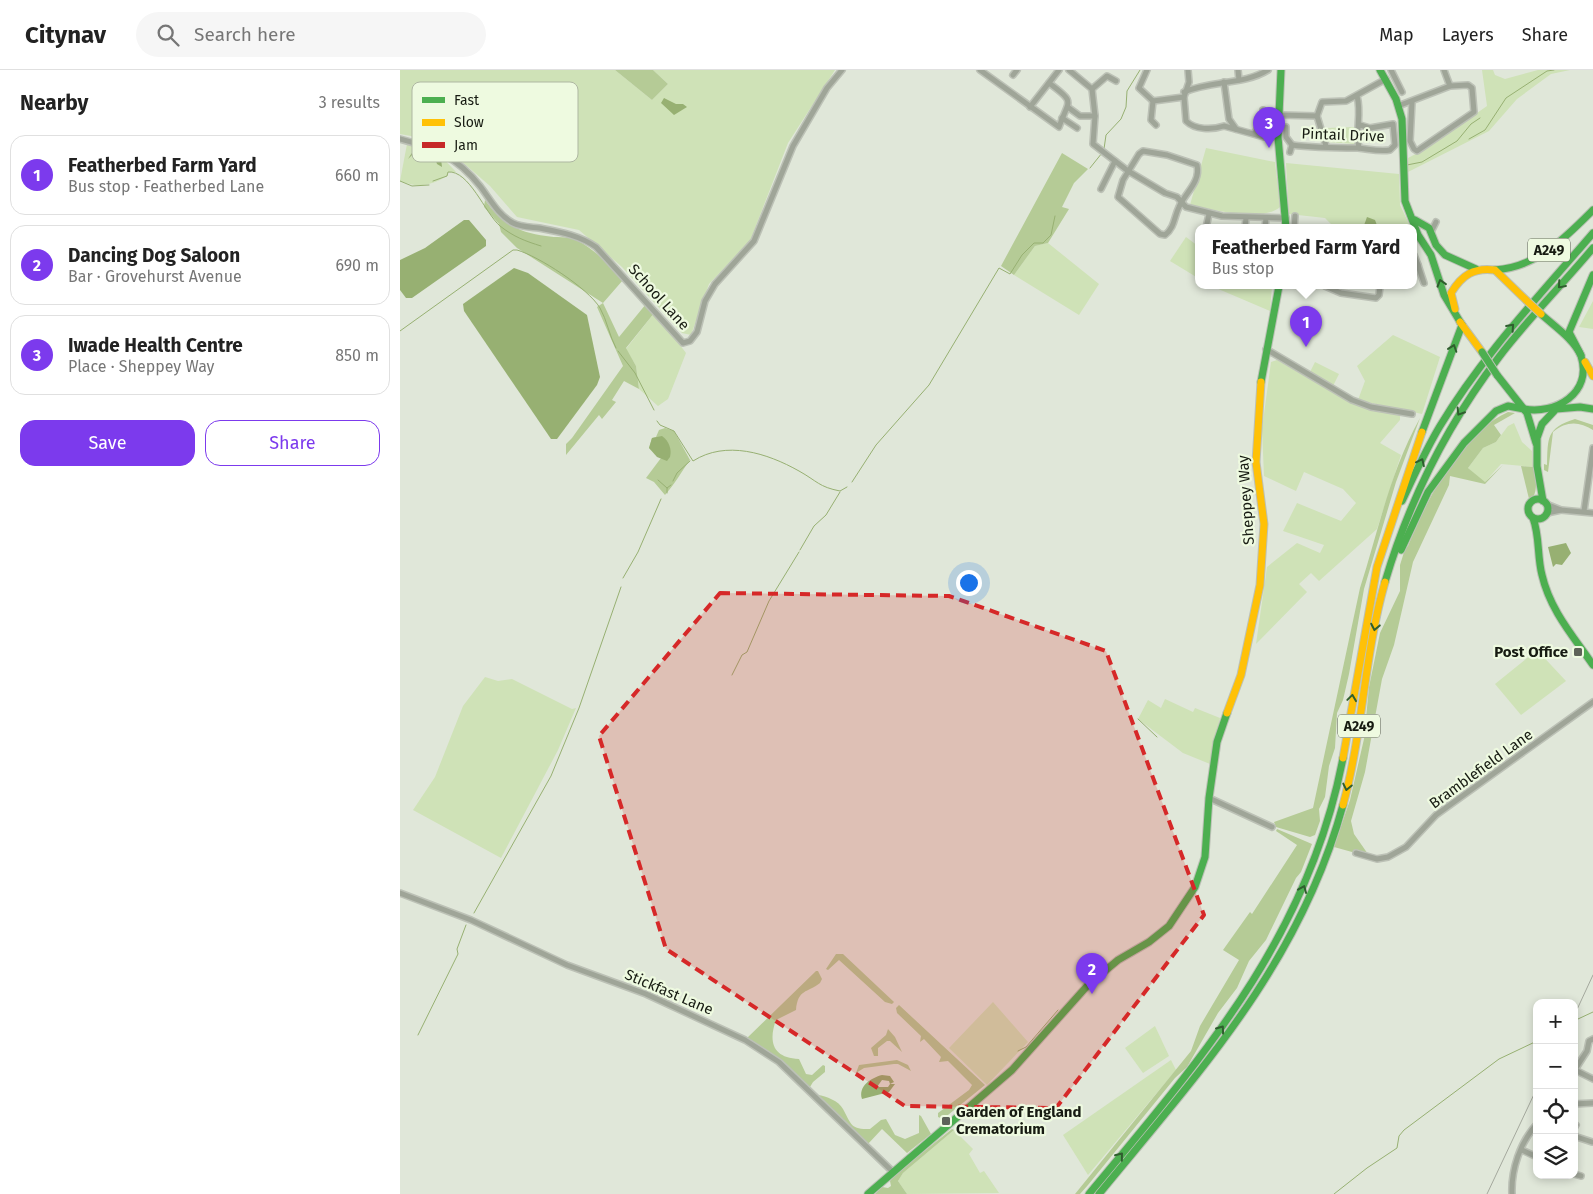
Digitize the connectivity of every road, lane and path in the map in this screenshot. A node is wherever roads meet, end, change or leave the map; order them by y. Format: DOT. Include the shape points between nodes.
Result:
graph roads {
  1 [pos="842,70"];
  2 [pos="980,70"];
  3 [pos="1059,70"];
  4 [pos="1069,70"];
  5 [pos="1146,70"];
  6 [pos="1188,70"];
  7 [pos="1238,70"];
  8 [pos="1268,70"];
  9 [pos="1281,70"];
  10 [pos="1380,70"];
  11 [pos="1391,70"];
  12 [pos="1444,70"];
  13 [pos="1386,79"];
  14 [pos="1116,80"];
  15 [pos="1239,80"];
  16 [pos="1224,82"];
  17 [pos="1048,83"];
  18 [pos="1450,86"];
  19 [pos="1092,90"];
  20 [pos="1402,92"];
  21 [pos="1184,95"];
  22 [pos="1357,96"];
  23 [pos="1153,101"];
  24 [pos="1412,102"];
  25 [pos="1398,106"];
  26 [pos="1030,107"];
  27 [pos="1069,108"];
  28 [pos="1264,110"];
  29 [pos="1280,115"];
  30 [pos="1095,116"];
  31 [pos="1317,116"];
  32 [pos="1062,118"];
  33 [pos="1229,119"];
  34 [pos="1156,125"];
  35 [pos="1360,125"];
  36 [pos="1224,126"];
  37 [pos="1286,127"];
  38 [pos="1077,128"];
  39 [pos="1236,128"];
  40 [pos="1255,133"];
  41 [pos="1278,137"];
  42 [pos="1292,145"];
  43 [pos="1326,146"];
  44 [pos="1359,148"];
  45 [pos="1290,152"];
  46 [pos="1114,161"];
  47 [pos="455,162"];
  48 [pos="1128,171"];
  49 [pos="1101,189"];
  50 [pos="1182,202"];
  51 [pos="1593,210"];
  52 [pos="1209,214"];
  53 [pos="1295,216"];
  54 [pos="1246,218"];
  55 [pos="1266,218"];
  56 [pos="1286,218"];
  57 [pos="1207,224"];
  58 [pos="1245,224"];
  59 [pos="1265,224"];
  60 [pos="1286,224"];
  61 [pos="1294,224"];
  62 [pos="1417,224"];
  63 [pos="1421,233"];
  64 [pos="1593,233"];
  65 [pos="1593,248"];
  66 [pos="1417,268"];
  67 [pos="1476,269"];
  68 [pos="1495,270"];
  69 [pos="1593,275"];
  70 [pos="1424,283"];
  71 [pos="1278,289"];
  72 [pos="1332,289"];
  73 [pos="1380,289"];
  74 [pos="1462,325"];
  75 [pos="1266,349"];
  76 [pos="1581,355"];
  77 [pos="1593,376"];
  78 [pos="1593,408"];
  79 [pos="1524,409"];
  80 [pos="1556,409"];
  81 [pos="1412,414"];
  82 [pos="1593,448"];
  83 [pos="1538,449"];
  84 [pos="1539,483"];
  85 [pos="1533,500"];
  86 [pos="1544,502"];
  87 [pos="1561,510"];
  88 [pos="1584,511"];
  89 [pos="1593,513"];
  90 [pos="1546,515"];
  91 [pos="1533,518"];
  92 [pos="1538,532"];
  93 [pos="1368,606"];
  94 [pos="1379,607"];
  95 [pos="1593,665"];
  96 [pos="1593,702"];
  97 [pos="1209,798"];
  98 [pos="1272,827"];
  99 [pos="1356,854"];
  100 [pos="400,893"];
  101 [pos="1593,1038"];
  102 [pos="1578,1064"];
  103 [pos="1578,1072"];
  104 [pos="1593,1079"];
  105 [pos="1593,1103"];
  106 [pos="1578,1104"];
  107 [pos="1533,1131"];
  108 [pos="1578,1137"];
  109 [pos="1592,1142"];
  110 [pos="1522,1150"];
  111 [pos="1533,1155"];
  112 [pos="892,1172"];
  113 [pos="868,1194"];
  114 [pos="1089,1194"];
  115 [pos="1099,1194"];
  116 [pos="1512,1194"];
  1 -- 47 [label="street, School Lane" via="827,88 793,146 754,242 715,284 705,302 696,332 690,341 683,343 596,247 570,234 515,224"];
  2 -- 26 [label="street"];
  3 -- 17 [label="street"];
  4 -- 19 [label="street"];
  5 -- 23 [label="street" via="1139,88"];
  6 -- 21 [label="street" via="1189,82"];
  7 -- 15 [label="street"];
  8 -- 15 [label="street"];
  9 -- 29 [label="main road"];
  10 -- 13 [label="main road"];
  11 -- 20 [label="street"];
  12 -- 18 [label="street"];
  13 -- 22 [label="street"];
  13 -- 25 [label="main road"];
  14 -- 19 [label="street" via="1107,76"];
  15 -- 16 [label="street"];
  16 -- 21 [label="street" via="1191,88"];
  16 -- 33 [label="street"];
  17 -- 26 [label="street"];
  17 -- 27 [label="street" via="1067,97"];
  18 -- 24 [label="street" via="1415,98"];
  18 -- 24 [label="street" via="1468,85 1472,88 1474,112 1417,150 1410,141"];
  19 -- 30 [label="street"];
  21 -- 23 [label="street"];
  21 -- 36 [label="street" via="1186,121 1192,126"];
  22 -- 31 [label="street" via="1346,101 1322,102"];
  22 -- 35 [label="street"];
  23 -- 34 [label="street" via="1151,122"];
  24 -- 25 [label="street"];
  25 -- 62 [label="main road" via="1404,130 1403,191 1408,213"];
  26 -- 32 [label="street" via="1059,127"];
  27 -- 30 [label="street" via="1080,116"];
  27 -- 32 [label="street"];
  28 -- 40 [label="street"];
  29 -- 31 [label="street"];
  29 -- 41 [label="main road"];
  30 -- 46 [label="street" via="1092,141"];
  31 -- 43 [label="street"];
  32 -- 38 [label="street"];
  33 -- 36 [label="street"];
  33 -- 39 [label="street"];
  35 -- 44 [label="street" via="1357,132"];
  35 -- 44 [label="street, Pintail Drive" via="1370,128 1393,124 1395,145 1386,151"];
  36 -- 39 [label="street"];
  37 -- 42 [label="street, Pintail Drive" via="1286,137"];
  39 -- 40 [label="street"];
  40 -- 41 [label="street"];
  41 -- 56 [label="main road"];
  42 -- 43 [label="street, Pintail Drive"];
  42 -- 45 [label="street, Pintail Drive"];
  43 -- 44 [label="street, Pintail Drive"];
  46 -- 48 [label="street"];
  46 -- 49 [label="street"];
  48 -- 50 [label="street"];
  48 -- 50 [label="street" via="1143,151 1194,162 1198,170 1192,189"];
  48 -- 50 [label="street" via="1118,199 1160,234 1169,232"];
  50 -- 52 [label="street" via="1186,208"];
  51 -- 68 [label="main road, A249" via="1538,258 1521,268"];
  52 -- 54 [label="street"];
  52 -- 57 [label="street"];
  53 -- 61 [label="street"];
  54 -- 55 [label="street"];
  54 -- 58 [label="street"];
  55 -- 56 [label="street"];
  55 -- 59 [label="street"];
  56 -- 60 [label="main road"];
  63 -- 67 [label="main road" via="1445,257"];
  74 -- 63 [label="main road, one-way" via="1444,295 1430,248"];
  93 -- 64 [label="main road, A249, one-way" via="1404,496 1450,408 1499,341"];
  65 -- 94 [label="main road, A249, one-way" via="1496,362 1444,438 1400,533"];
  66 -- 70 [label="street"];
  67 -- 68 [label="main road"];
  67 -- 74 [label="main road" via="1461,277 1452,293"];
  68 -- 76 [label="main road, bridge"];
  69 -- 76 [label="main road" via="1570,332"];
  71 -- 75 [label="main road, Sheppey Way"];
  72 -- 73 [label="street" via="1376,298"];
  74 -- 79 [label="main road, bridge"];
  93 -- 74 [label="main road, A249, one-way" via="1396,503"];
  75 -- 81 [label="street" via="1352,400"];
  75 -- 97 [label="main road, Sheppey Way" via="1256,447 1264,524 1263,566 1246,654 1217,742"];
  76 -- 77 [label="main road"];
  76 -- 80 [label="main road" via="1585,368 1579,389"];
  78 -- 80 [label="main road"];
  79 -- 80 [label="main road" via="1545,413"];
  79 -- 83 [label="main road"];
  79 -- 94 [label="main road, A249" via="1508,406 1496,411 1438,475 1417,512"];
  80 -- 83 [label="main road" via="1542,423"];
  82 -- 88 [label="street"];
  83 -- 84 [label="main road"];
  84 -- 85 [label="main road"];
  84 -- 86 [label="main road"];
  85 -- 86 [label="main road"];
  85 -- 91 [label="main road" via="1528,508"];
  86 -- 87 [label="street"];
  86 -- 90 [label="main road"];
  87 -- 88 [label="street"];
  87 -- 90 [label="street"];
  88 -- 89 [label="street"];
  90 -- 91 [label="main road"];
  90 -- 92 [label="main road"];
  91 -- 92 [label="main road"];
  92 -- 95 [label="main road" via="1541,573 1548,597"];
  114 -- 93 [label="main road, A249, one-way" via="1236,1009 1294,911 1334,800"];
  94 -- 115 [label="main road, A249, one-way" via="1344,801 1323,867 1301,918 1240,1021"];
  96 -- 99 [label="street, Bramblefield Lane" via="1436,815 1406,848 1377,859"];
  97 -- 98 [label="street"];
  97 -- 112 [label="main road, Sheppey Way" via="1202,868 1195,887 1169,926 1118,960 1088,985 1012,1070"];
  100 -- 112 [label="street, Stickfast Lane" via="470,920 567,965 646,994 745,1040 779,1062"];
  101 -- 102 [label="street"];
  103 -- 104 [label="street"];
  105 -- 106 [label="street"];
  107 -- 110 [label="street"];
  108 -- 109 [label="street"];
  110 -- 111 [label="street"];
  110 -- 116 [label="street" via="1513,1174"];
  112 -- 113 [label="main road, Sheppey Way"];
}
